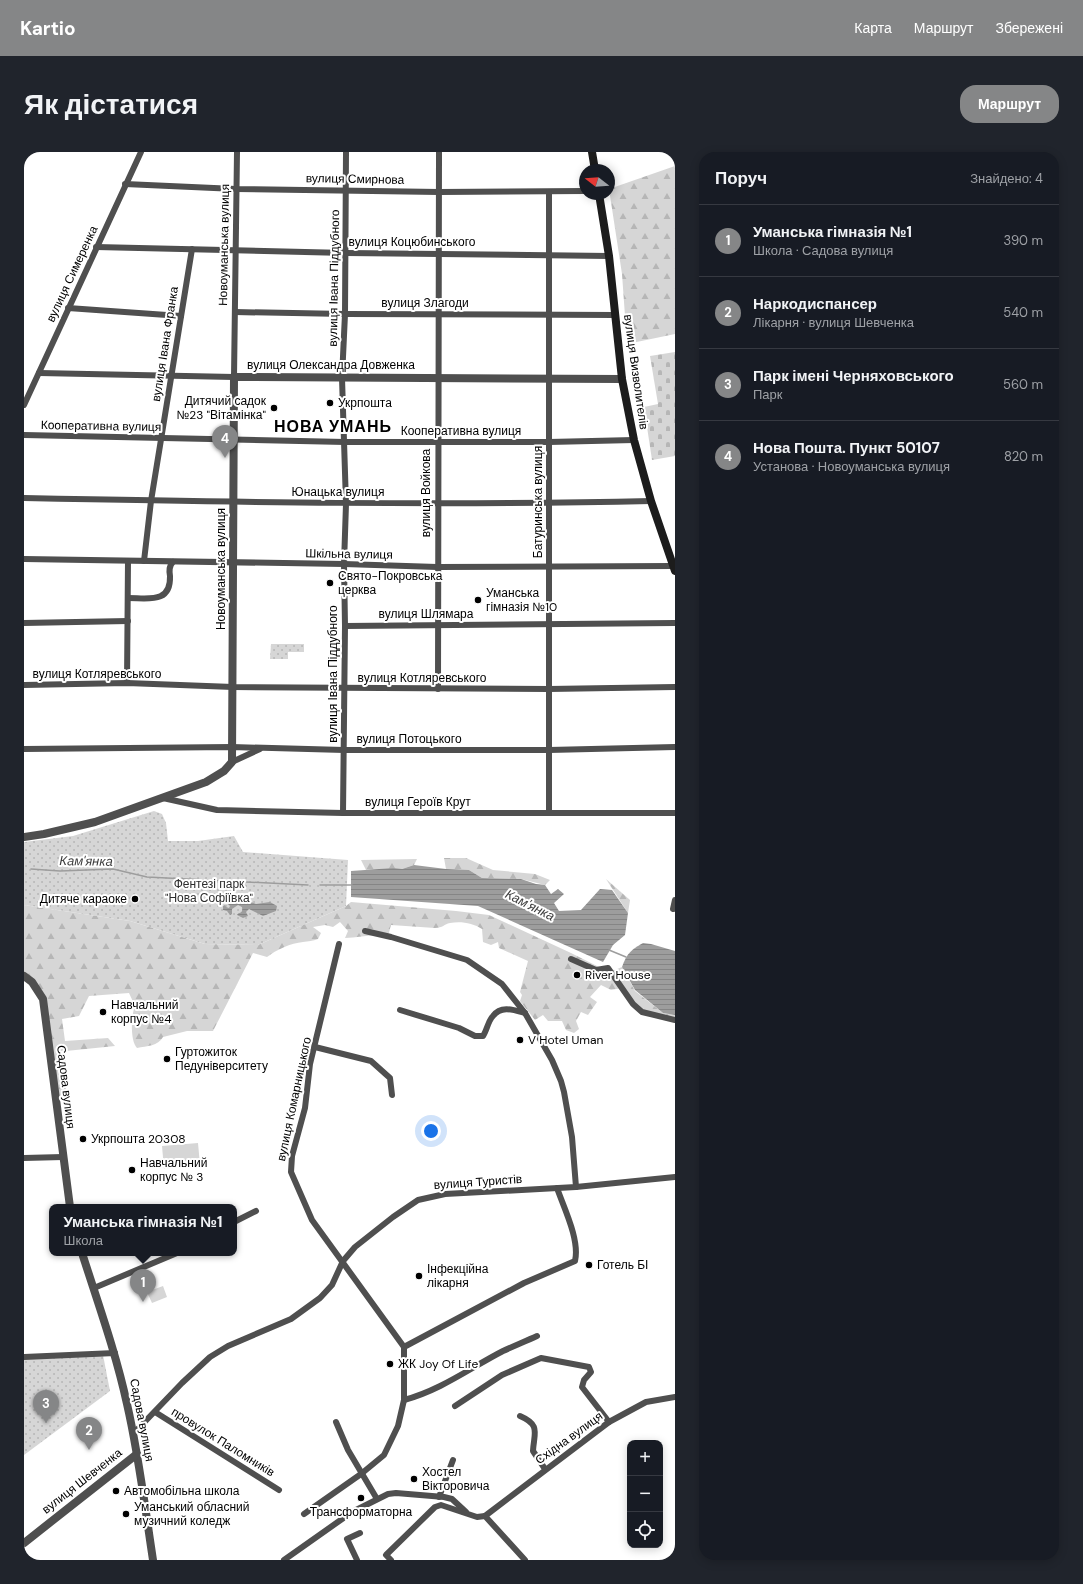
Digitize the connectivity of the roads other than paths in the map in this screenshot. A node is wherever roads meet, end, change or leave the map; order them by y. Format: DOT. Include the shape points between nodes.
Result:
graph roads {
  1 [pos="141,152"];
  2 [pos="237,152"];
  3 [pos="346,152"];
  4 [pos="439,152"];
  5 [pos="592,152"];
  6 [pos="594,164"];
  7 [pos="125,184"];
  8 [pos="236,189"];
  9 [pos="347,189"];
  10 [pos="579,191"];
  11 [pos="439,192"];
  12 [pos="549,192"];
  13 [pos="600,200"];
  14 [pos="96,247"];
  15 [pos="192,249"];
  16 [pos="236,250"];
  17 [pos="346,253"];
  18 [pos="438,253"];
  19 [pos="549,255"];
  20 [pos="609,256"];
  21 [pos="68,308"];
  22 [pos="235,312"];
  23 [pos="438,313"];
  24 [pos="345,314"];
  25 [pos="549,314"];
  26 [pos="615,315"];
  27 [pos="180,316"];
  28 [pos="39,373"];
  29 [pos="170,376"];
  30 [pos="234,377"];
  31 [pos="342,378"];
  32 [pos="438,378"];
  33 [pos="548,379"];
  34 [pos="622,379"];
  35 [pos="24,405"];
  36 [pos="24,435"];
  37 [pos="161,438"];
  38 [pos="234,440"];
  39 [pos="634,440"];
  40 [pos="344,442"];
  41 [pos="438,442"];
  42 [pos="548,442"];
  43 [pos="24,498"];
  44 [pos="151,500"];
  45 [pos="651,501"];
  46 [pos="234,502"];
  47 [pos="438,503"];
  48 [pos="346,504"];
  49 [pos="549,504"];
  50 [pos="24,559"];
  51 [pos="128,561"];
  52 [pos="144,561"];
  53 [pos="173,562"];
  54 [pos="233,562"];
  55 [pos="344,564"];
  56 [pos="437,567"];
  57 [pos="549,568"];
  58 [pos="674,569"];
  59 [pos="128,598"];
  60 [pos="128,621"];
  61 [pos="24,623"];
  62 [pos="675,623"];
  63 [pos="549,624"];
  64 [pos="437,625"];
  65 [pos="345,626"];
  66 [pos="127,683"];
  67 [pos="24,685"];
  68 [pos="233,687"];
  69 [pos="675,687"];
  70 [pos="344,688"];
  71 [pos="438,689"];
  72 [pos="549,690"];
  73 [pos="232,747"];
  74 [pos="675,747"];
  75 [pos="24,749"];
  76 [pos="261,749"];
  77 [pos="344,750"];
  78 [pos="549,750"];
  79 [pos="232,762"];
  80 [pos="163,798"];
  81 [pos="549,812"];
  82 [pos="343,813"];
  83 [pos="675,813"];
  84 [pos="24,837"];
  85 [pos="675,900"];
  86 [pos="673,909"];
  87 [pos="365,931"];
  88 [pos="339,944"];
  89 [pos="571,959"];
  90 [pos="24,976"];
  91 [pos="400,1010"];
  92 [pos="525,1013"];
  93 [pos="675,1020"];
  94 [pos="315,1047"];
  95 [pos="392,1095"];
  96 [pos="62,1156"];
  97 [pos="24,1158"];
  98 [pos="675,1177"];
  99 [pos="576,1187"];
  100 [pos="557,1188"];
  101 [pos="70,1204"];
  102 [pos="256,1211"];
  103 [pos="237,1220"];
  104 [pos="83,1256"];
  105 [pos="170,1256"];
  106 [pos="343,1262"];
  107 [pos="94,1288"];
  108 [pos="537,1336"];
  109 [pos="404,1347"];
  110 [pos="115,1353"];
  111 [pos="24,1357"];
  112 [pos="675,1396"];
  113 [pos="404,1400"];
  114 [pos="455,1406"];
  115 [pos="155,1412"];
  116 [pos="520,1416"];
  117 [pos="336,1422"];
  118 [pos="609,1422"];
  119 [pos="133,1434"];
  120 [pos="137,1454"];
  121 [pos="453,1460"];
  122 [pos="545,1469"];
  123 [pos="361,1474"];
  124 [pos="279,1490"];
  125 [pos="439,1497"];
  126 [pos="377,1499"];
  127 [pos="466,1512"];
  128 [pos="304,1514"];
  129 [pos="486,1516"];
  130 [pos="360,1533"];
  131 [pos="25,1539"];
  132 [pos="356,1558"];
  133 [pos="153,1560"];
  134 [pos="284,1560"];
  135 [pos="391,1560"];
  136 [pos="525,1560"];
  1 -- 7 [label="street, вулиця Симеренка"];
  2 -- 8 [label="street, Новоуманська вулиця"];
  3 -- 9 [label="street, вулиця Івана Піддубного"];
  4 -- 11 [label="street, вулиця Войкова"];
  5 -- 6 [label="main road"];
  7 -- 8 [label="street, вулиця Смирнова"];
  7 -- 14 [label="street, вулиця Симеренка"];
  8 -- 9 [label="street, вулиця Смирнова"];
  8 -- 16 [label="street, Новоуманська вулиця"];
  9 -- 11 [label="street, вулиця Смирнова"];
  9 -- 17 [label="street, вулиця Івана Піддубного"];
  10 -- 12 [label="street, вулиця Смирнова"];
  11 -- 12 [label="street, вулиця Смирнова"];
  11 -- 18 [label="street, вулиця Войкова"];
  12 -- 19 [label="street, Батуринська вулиця"];
  13 -- 20 [label="main road, вулиця Визволителів"];
  14 -- 15 [label="street, вулиця Коцюбинського"];
  14 -- 21 [label="street, вулиця Симеренка"];
  15 -- 16 [label="street, вулиця Коцюбинського"];
  15 -- 27 [label="street, вулиця Івана Франка"];
  16 -- 17 [label="street, вулиця Коцюбинського"];
  16 -- 22 [label="street, Новоуманська вулиця"];
  17 -- 18 [label="street, вулиця Коцюбинського"];
  17 -- 24 [label="street, вулиця Івана Піддубного"];
  18 -- 19 [label="street, вулиця Коцюбинського"];
  18 -- 23 [label="street, вулиця Войкова"];
  19 -- 20 [label="street, вулиця Коцюбинського"];
  19 -- 25 [label="street, Батуринська вулиця"];
  20 -- 26 [label="main road, вулиця Визволителів"];
  21 -- 27 [label="street"];
  21 -- 28 [label="street, вулиця Симеренка"];
  22 -- 24 [label="street, вулиця Злагоди"];
  22 -- 30 [label="street, Новоуманська вулиця"];
  23 -- 24 [label="street, вулиця Злагоди"];
  23 -- 25 [label="street, вулиця Злагоди"];
  23 -- 32 [label="street, вулиця Войкова"];
  24 -- 31 [label="street, вулиця Івана Піддубного"];
  25 -- 26 [label="street, вулиця Злагоди"];
  25 -- 33 [label="street, Батуринська вулиця"];
  26 -- 34 [label="main road, вулиця Визволителів"];
  27 -- 29 [label="street, вулиця Івана Франка"];
  28 -- 29 [label="street, вулиця Олександра Довженка"];
  28 -- 35 [label="street, вулиця Симеренка"];
  29 -- 30 [label="street, вулиця Олександра Довженка"];
  29 -- 37 [label="street, вулиця Івана Франка"];
  30 -- 31 [label="street, вулиця Олександра Довженка"];
  30 -- 38 [label="street, Новоуманська вулиця"];
  31 -- 32 [label="street, вулиця Олександра Довженка"];
  31 -- 40 [label="street, вулиця Івана Піддубного"];
  32 -- 33 [label="street, вулиця Олександра Довженка"];
  32 -- 41 [label="street, вулиця Войкова"];
  33 -- 34 [label="street, вулиця Олександра Довженка"];
  33 -- 42 [label="street, Батуринська вулиця"];
  34 -- 39 [label="main road, вулиця Визволителів"];
  36 -- 37 [label="street, Кооперативна вулиця"];
  37 -- 38 [label="street, Кооперативна вулиця"];
  37 -- 44 [label="street, вулиця Івана Франка"];
  38 -- 40 [label="street, Кооперативна вулиця"];
  38 -- 46 [label="street, Новоуманська вулиця"];
  39 -- 42 [label="street, Кооперативна вулиця"];
  39 -- 45 [label="main road, вулиця Визволителів"];
  40 -- 41 [label="street, Кооперативна вулиця"];
  40 -- 48 [label="street, вулиця Івана Піддубного"];
  41 -- 42 [label="street, Кооперативна вулиця"];
  41 -- 47 [label="street, вулиця Войкова"];
  42 -- 49 [label="street, Батуринська вулиця"];
  43 -- 44 [label="street, Юнацька вулиця"];
  44 -- 46 [label="street, Юнацька вулиця"];
  44 -- 52 [label="street, вулиця Івана Франка"];
  45 -- 49 [label="street, Юнацька вулиця"];
  45 -- 58 [label="main road, вулиця Визволителів"];
  46 -- 48 [label="street, Юнацька вулиця"];
  46 -- 54 [label="street, Новоуманська вулиця"];
  47 -- 48 [label="street, Юнацька вулиця"];
  47 -- 49 [label="street, Юнацька вулиця"];
  47 -- 56 [label="street, вулиця Войкова"];
  48 -- 55 [label="street, вулиця Івана Піддубного"];
  49 -- 57 [label="street, Батуринська вулиця"];
  50 -- 51 [label="street, Шкільна вулиця"];
  51 -- 52 [label="street, Шкільна вулиця"];
  51 -- 59 [label="street"];
  52 -- 53 [label="street, Шкільна вулиця"];
  53 -- 54 [label="street, Шкільна вулиця"];
  53 -- 59 [label="street" via="169,567 170,585 164,595 157,598"];
  54 -- 55 [label="street, Шкільна вулиця"];
  54 -- 68 [label="street, Новоуманська вулиця"];
  55 -- 56 [label="street, Шкільна вулиця"];
  55 -- 65 [label="street, вулиця Івана Піддубного"];
  56 -- 57 [label="street, Шкільна вулиця"];
  56 -- 64 [label="street, вулиця Войкова"];
  57 -- 58 [label="street, Шкільна вулиця"];
  57 -- 63 [label="street, Батуринська вулиця"];
  59 -- 60 [label="street"];
  60 -- 61 [label="street"];
  60 -- 66 [label="street"];
  62 -- 63 [label="street, вулиця Шлямара"];
  63 -- 64 [label="street, вулиця Шлямара"];
  63 -- 72 [label="street, Батуринська вулиця"];
  64 -- 65 [label="street, вулиця Шлямара"];
  64 -- 71 [label="street, вулиця Войкова"];
  65 -- 70 [label="street, вулиця Івана Піддубного"];
  66 -- 67 [label="street, вулиця Котляревського"];
  66 -- 68 [label="street, вулиця Котляревського"];
  68 -- 70 [label="street, вулиця Котляревського"];
  68 -- 73 [label="street, Новоуманська вулиця"];
  69 -- 72 [label="street, вулиця Котляревського"];
  70 -- 71 [label="street, вулиця Котляревського"];
  70 -- 77 [label="street, вулиця Івана Піддубного"];
  71 -- 72 [label="street, вулиця Котляревського"];
  72 -- 78 [label="street, Батуринська вулиця"];
  73 -- 75 [label="street, вулиця Потоцького"];
  73 -- 76 [label="street, вулиця Потоцького"];
  73 -- 79 [label="street, Новоуманська вулиця"];
  74 -- 78 [label="street, вулиця Потоцького"];
  76 -- 77 [label="street, вулиця Потоцького"];
  76 -- 79 [label="street"];
  77 -- 78 [label="street, вулиця Потоцького"];
  77 -- 82 [label="street, вулиця Івана Піддубного"];
  78 -- 81 [label="street, Батуринська вулиця"];
  79 -- 80 [label="street" via="224,771 206,782"];
  80 -- 82 [label="street, вулиця Героїв Крут" via="216,810"];
  80 -- 84 [label="street" via="95,822"];
  81 -- 82 [label="street, вулиця Героїв Крут"];
  81 -- 83 [label="street, вулиця Героїв Крут"];
  85 -- 86 [label="street"];
  87 -- 92 [label="street" via="467,960 502,984"];
  88 -- 94 [label="street, вулиця Комарницького"];
  89 -- 93 [label="street" via="596,970 608,968 633,1004 642,1012"];
  90 -- 96 [label="street, Садова вулиця" via="32,982 43,999"];
  91 -- 92 [label="street" via="479,1036 483,1036 492,1016 498,1012 505,1009"];
  92 -- 99 [label="street" via="552,1060 564,1092 572,1137"];
  94 -- 95 [label="street" via="371,1061 390,1078"];
  94 -- 106 [label="street, вулиця Комарницького" via="310,1064 305,1108 292,1156 291,1172 312,1220"];
  96 -- 97 [label="street"];
  96 -- 101 [label="street, Садова вулиця"];
  98 -- 99 [label="street, вулиця Туристів"];
  99 -- 100 [label="street, вулиця Туристів"];
  100 -- 106 [label="street, вулиця Туристів" via="445,1194 418,1200 355,1247"];
  100 -- 109 [label="street" via="575,1241 575,1261 524,1282"];
  102 -- 103 [label="street"];
  104 -- 107 [label="street, Садова вулиця"];
  105 -- 107 [label="street"];
  106 -- 109 [label="street, вулиця Комарницького"];
  106 -- 115 [label="street, вулиця Туристів" via="332,1285 320,1298 291,1319 228,1346 210,1357"];
  107 -- 110 [label="street, Садова вулиця"];
  108 -- 113 [label="street" via="503,1351 441,1387"];
  109 -- 113 [label="street"];
  110 -- 111 [label="street"];
  110 -- 119 [label="street, Садова вулиця"];
  112 -- 118 [label="street, Східна вулиця" via="646,1402"];
  113 -- 123 [label="street" via="398,1426 384,1455"];
  114 -- 118 [label="street" via="502,1375 541,1358 589,1367 591,1372 582,1387"];
  115 -- 119 [label="street, вулиця Туристів"];
  115 -- 124 [label="street, провулок Паломників"];
  116 -- 122 [label="street" via="534,1426 536,1431 533,1451"];
  117 -- 123 [label="street"];
  118 -- 122 [label="street, Східна вулиця"];
  119 -- 120 [label="street, Садова вулиця"];
  120 -- 131 [label="street, вулиця Шевченка"];
  120 -- 133 [label="street, Садова вулиця"];
  121 -- 125 [label="street"];
  122 -- 129 [label="street, Східна вулиця"];
  123 -- 126 [label="street"];
  123 -- 128 [label="street"];
  125 -- 126 [label="street" via="396,1493"];
  125 -- 127 [label="street" via="452,1500"];
  126 -- 134 [label="street" via="352,1512"];
  127 -- 129 [label="street" via="477,1517"];
  127 -- 135 [label="street" via="444,1505 435,1507 386,1555"];
  129 -- 136 [label="street"];
  130 -- 132 [label="street" via="347,1539"];
}
